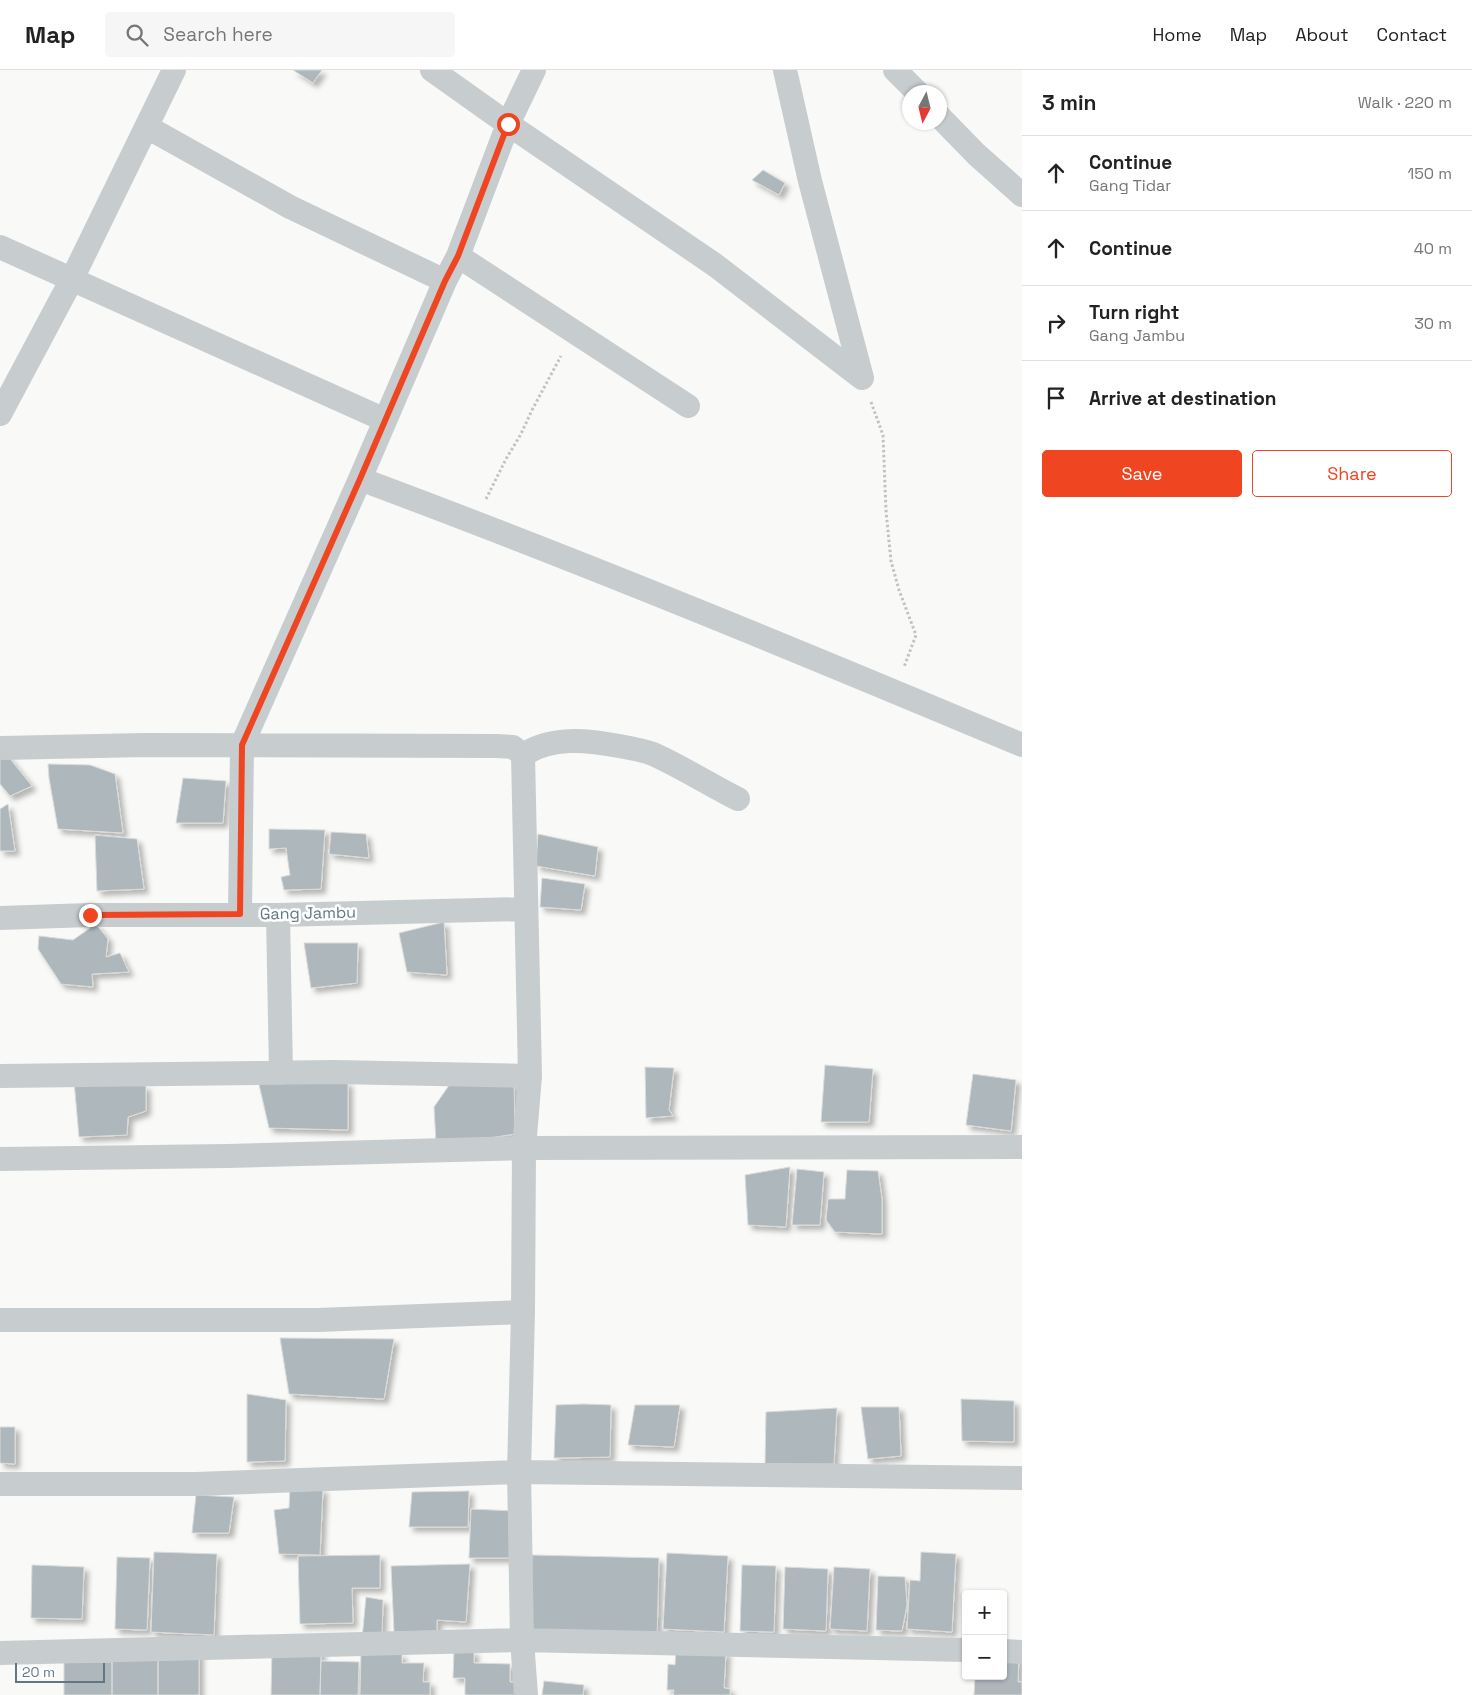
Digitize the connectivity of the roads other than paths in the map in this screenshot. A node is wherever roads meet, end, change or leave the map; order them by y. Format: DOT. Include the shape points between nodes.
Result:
graph roads {
  1 [pos="174,70"];
  2 [pos="432,70"];
  3 [pos="534,70"];
  4 [pos="785,70"];
  5 [pos="895,70"];
  6 [pos="910,85"];
  7 [pos="947,123"];
  8 [pos="508,124"];
  9 [pos="147,127"];
  10 [pos="1022,195"];
  11 [pos="0,247"];
  12 [pos="458,256"];
  13 [pos="72,280"];
  14 [pos="445,281"];
  15 [pos="688,406"];
  16 [pos="0,414"];
  17 [pos="385,420"];
  18 [pos="360,479"];
  19 [pos="242,745"];
  20 [pos="1022,745"];
  21 [pos="0,748"];
  22 [pos="522,756"];
  23 [pos="738,800"];
  24 [pos="525,909"];
  25 [pos="240,914"];
  26 [pos="278,915"];
  27 [pos="0,918"];
  28 [pos="281,1073"];
  29 [pos="0,1076"];
  30 [pos="530,1076"];
  31 [pos="1022,1147"];
  32 [pos="524,1148"];
  33 [pos="0,1159"];
  34 [pos="523,1312"];
  35 [pos="0,1320"];
  36 [pos="520,1472"];
  37 [pos="1022,1478"];
  38 [pos="0,1484"];
  39 [pos="522,1640"];
  40 [pos="962,1650"];
  41 [pos="1007,1651"];
  42 [pos="1022,1652"];
  43 [pos="0,1653"];
  44 [pos="526,1695"];
  1 -- 9 [label="street"];
  2 -- 8 [label="street"];
  3 -- 8 [label="street"];
  4 -- 8 [label="street" via="810,181 862,378 715,265"];
  5 -- 6 [label="street"];
  7 -- 10 [label="street"];
  8 -- 12 [label="street"];
  9 -- 13 [label="street"];
  9 -- 14 [label="street" via="290,207"];
  11 -- 13 [label="street"];
  12 -- 14 [label="street"];
  12 -- 15 [label="street"];
  13 -- 16 [label="street"];
  13 -- 17 [label="street"];
  14 -- 17 [label="street"];
  17 -- 18 [label="street"];
  18 -- 19 [label="street"];
  18 -- 20 [label="street" via="474,521"];
  19 -- 21 [label="street"];
  19 -- 22 [label="street" via="513,747"];
  19 -- 25 [label="street"];
  22 -- 23 [label="street" via="534,748 567,741 629,748 652,754"];
  22 -- 24 [label="street"];
  24 -- 26 [label="street, Gang Jambu"];
  24 -- 30 [label="street"];
  25 -- 26 [label="street, Gang Jambu"];
  25 -- 27 [label="street, Gang Jambu"];
  26 -- 28 [label="street"];
  28 -- 29 [label="street"];
  28 -- 30 [label="street"];
  30 -- 32 [label="street"];
  31 -- 32 [label="street"];
  32 -- 33 [label="street"];
  32 -- 34 [label="street"];
  34 -- 35 [label="street" via="318,1320"];
  34 -- 36 [label="street"];
  36 -- 37 [label="street"];
  36 -- 38 [label="street" via="196,1484"];
  36 -- 39 [label="street"];
  39 -- 40 [label="street"];
  39 -- 43 [label="street"];
  39 -- 44 [label="street"];
  41 -- 42 [label="street"];
}
